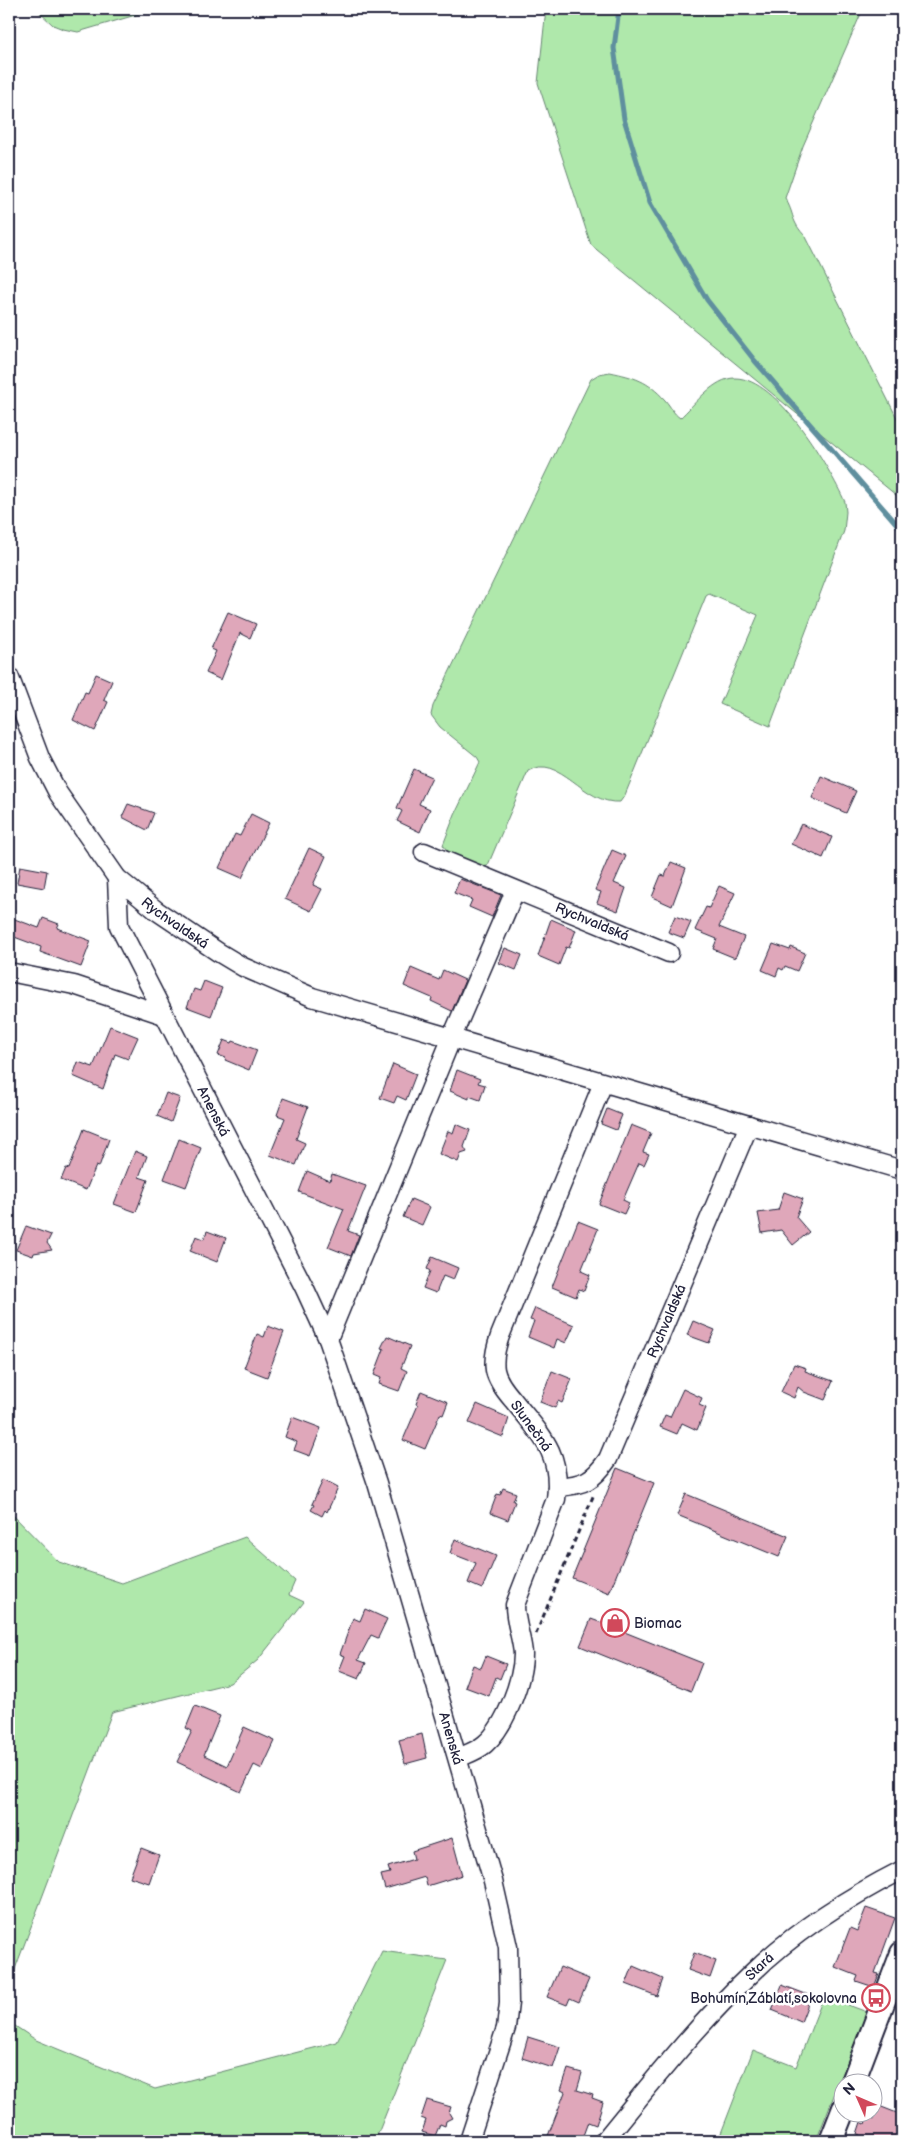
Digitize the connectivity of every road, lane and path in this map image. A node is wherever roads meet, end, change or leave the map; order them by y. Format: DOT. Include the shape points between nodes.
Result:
graph roads {
  1 [pos="9,676"];
  2 [pos="424,852"];
  3 [pos="117,878"];
  4 [pos="515,891"];
  5 [pos="668,953"];
  6 [pos="9,972"];
  7 [pos="164,1015"];
  8 [pos="452,1037"];
  9 [pos="604,1083"];
  10 [pos="749,1126"];
  11 [pos="902,1170"];
  12 [pos="328,1340"];
  13 [pos="598,1473"];
  14 [pos="557,1487"];
  15 [pos="533,1642"];
  16 [pos="458,1758"];
  17 [pos="902,1870"];
  18 [pos="902,1952"];
  19 [pos="857,2072"];
  20 [pos="838,2122"];
  21 [pos="470,2141"];
  22 [pos="604,2141"];
  23 [pos="831,2141"];
  1 -- 3 [label="street, Rychvaldská" via="40,758 58,793"];
  2 -- 4 [label="street, Rychvaldská"];
  3 -- 7 [label="street, Anenská" via="119,926"];
  3 -- 8 [label="street, Rychvaldská" via="157,911 218,952 272,981 312,997"];
  4 -- 5 [label="street, Rychvaldská"];
  4 -- 8 [label="street"];
  6 -- 7 [label="street" via="74,985"];
  7 -- 12 [label="street, Anenská"];
  8 -- 9 [label="street, Rychvaldská"];
  8 -- 12 [label="street"];
  9 -- 10 [label="street, Rychvaldská"];
  9 -- 14 [label="street, Slunečná" via="494,1354 495,1372 503,1388 538,1430 552,1453 557,1468"];
  10 -- 11 [label="street, Rychvaldská"];
  10 -- 13 [label="street, Rychvaldská" via="608,1459"];
  12 -- 16 [label="street, Anenská" via="378,1482"];
  13 -- 14 [label="street, Rychvaldská" via="586,1482"];
  13 -- 15 [label="path" via="597,1486"];
  14 -- 16 [label="street, Slunečná" via="556,1499 515,1605 523,1652 522,1670 506,1715 485,1744"];
  16 -- 21 [label="street, Anenská" via="493,1881 508,1947 510,1980 506,2028"];
  17 -- 22 [label="street, Stará" via="810,1926 753,1972 654,2078"];
  18 -- 19 [label="main road"];
  20 -- 23 [label="main road"];
}
